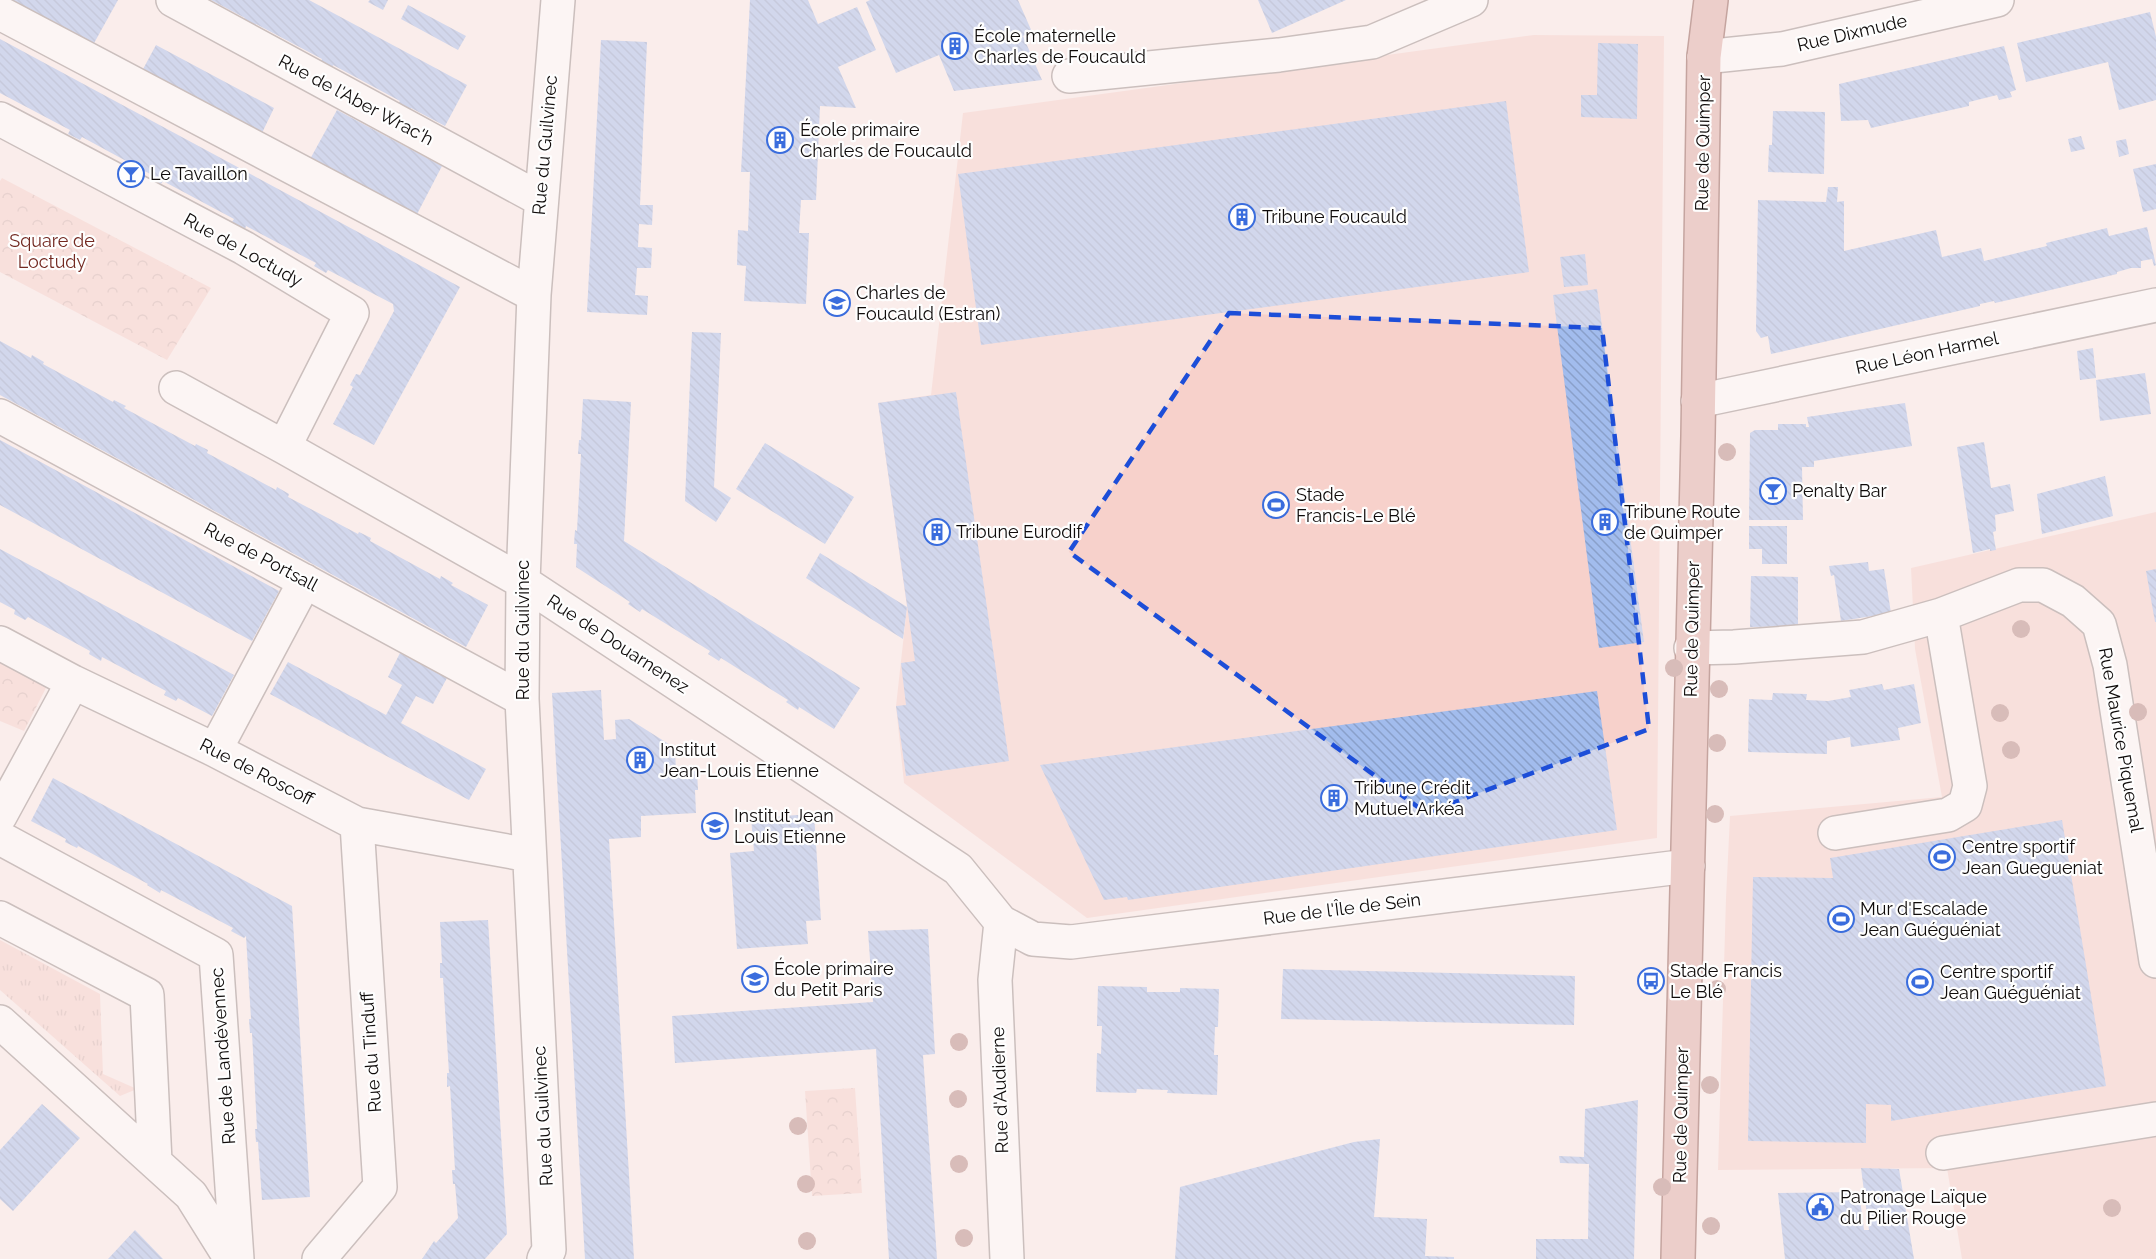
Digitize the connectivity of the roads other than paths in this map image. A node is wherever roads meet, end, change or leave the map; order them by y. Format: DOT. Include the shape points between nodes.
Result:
graph roads {
  1 [pos="172,0"];
  2 [pos="558,0"];
  3 [pos="1471,0"];
  4 [pos="1711,0"];
  5 [pos="1997,0"];
  6 [pos="0,13"];
  7 [pos="1704,57"];
  8 [pos="1069,76"];
  9 [pos="0,119"];
  10 [pos="540,200"];
  11 [pos="534,295"];
  12 [pos="2156,305"];
  13 [pos="176,388"];
  14 [pos="1698,401"];
  15 [pos="0,416"];
  16 [pos="284,447"];
  17 [pos="305,581"];
  18 [pos="523,582"];
  19 [pos="1941,615"];
  20 [pos="0,644"];
  21 [pos="1691,648"];
  22 [pos="73,682"];
  23 [pos="522,699"];
  24 [pos="215,750"];
  25 [pos="0,816"];
  26 [pos="357,824"];
  27 [pos="1835,833"];
  28 [pos="2147,833"];
  29 [pos="0,838"];
  30 [pos="529,855"];
  31 [pos="1688,866"];
  32 [pos="0,918"];
  33 [pos="1000,922"];
  34 [pos="2156,961"];
  35 [pos="0,1022"];
  36 [pos="2156,1119"];
  37 [pos="1943,1153"];
  38 [pos="155,1162"];
  39 [pos="231,1259"];
  40 [pos="237,1259"];
  41 [pos="320,1259"];
  42 [pos="544,1259"];
  43 [pos="1007,1259"];
  44 [pos="1678,1259"];
  1 -- 10 [label="street, Rue de l'Aber Wrac'h"];
  2 -- 10 [label="street, Rue du Guilvinec"];
  3 -- 8 [label="street" via="1372,42"];
  4 -- 7 [label="main road, Rue de Quimper"];
  5 -- 7 [label="street, Rue Dixmude" via="1782,49"];
  6 -- 11 [label="street"];
  7 -- 14 [label="main road, Rue de Quimper"];
  9 -- 16 [label="street, Rue de Loctudy" via="244,248 352,313"];
  10 -- 11 [label="street, Rue du Guilvinec"];
  11 -- 18 [label="street, Rue du Guilvinec"];
  12 -- 14 [label="street, Rue Léon Harmel"];
  13 -- 16 [label="street, Rue de Douarnenez"];
  14 -- 21 [label="main road, Rue de Quimper"];
  15 -- 17 [label="street, Rue de Portsall"];
  16 -- 18 [label="street, Rue de Douarnenez"];
  17 -- 23 [label="street, Rue de Portsall"];
  17 -- 24 [label="street"];
  18 -- 23 [label="street, Rue du Guilvinec"];
  18 -- 33 [label="street, Rue de Douarnenez" via="958,869"];
  19 -- 21 [label="street, Rue Maurice Piquemal" via="1863,637"];
  19 -- 27 [label="street" via="1970,786 1965,805 1948,815"];
  19 -- 28 [label="street, Rue Maurice Piquemal" via="2019,585 2043,585 2073,601 2099,624"];
  20 -- 22 [label="street, Rue de Roscoff"];
  21 -- 31 [label="main road, Rue de Quimper"];
  22 -- 24 [label="street, Rue de Roscoff"];
  22 -- 25 [label="street"];
  23 -- 30 [label="street, Rue du Guilvinec"];
  24 -- 26 [label="street, Rue de Roscoff"];
  26 -- 30 [label="street, Rue de Roscoff"];
  26 -- 41 [label="street, Rue du Tinduff" via="380,1187"];
  28 -- 34 [label="street, Rue Maurice Piquemal"];
  29 -- 40 [label="street, Rue de Landévennec" via="216,955"];
  30 -- 42 [label="street, Rue du Guilvinec" via="549,1250"];
  31 -- 33 [label="street, Rue de l'Île de Sein" via="1071,942 1033,939"];
  31 -- 44 [label="main road, Rue de Quimper"];
  32 -- 38 [label="street" via="147,995"];
  33 -- 43 [label="street, Rue d'Audierne" via="995,980"];
  35 -- 38 [label="street"];
  36 -- 37 [label="street"];
  38 -- 39 [label="street" via="191,1195"];
}
